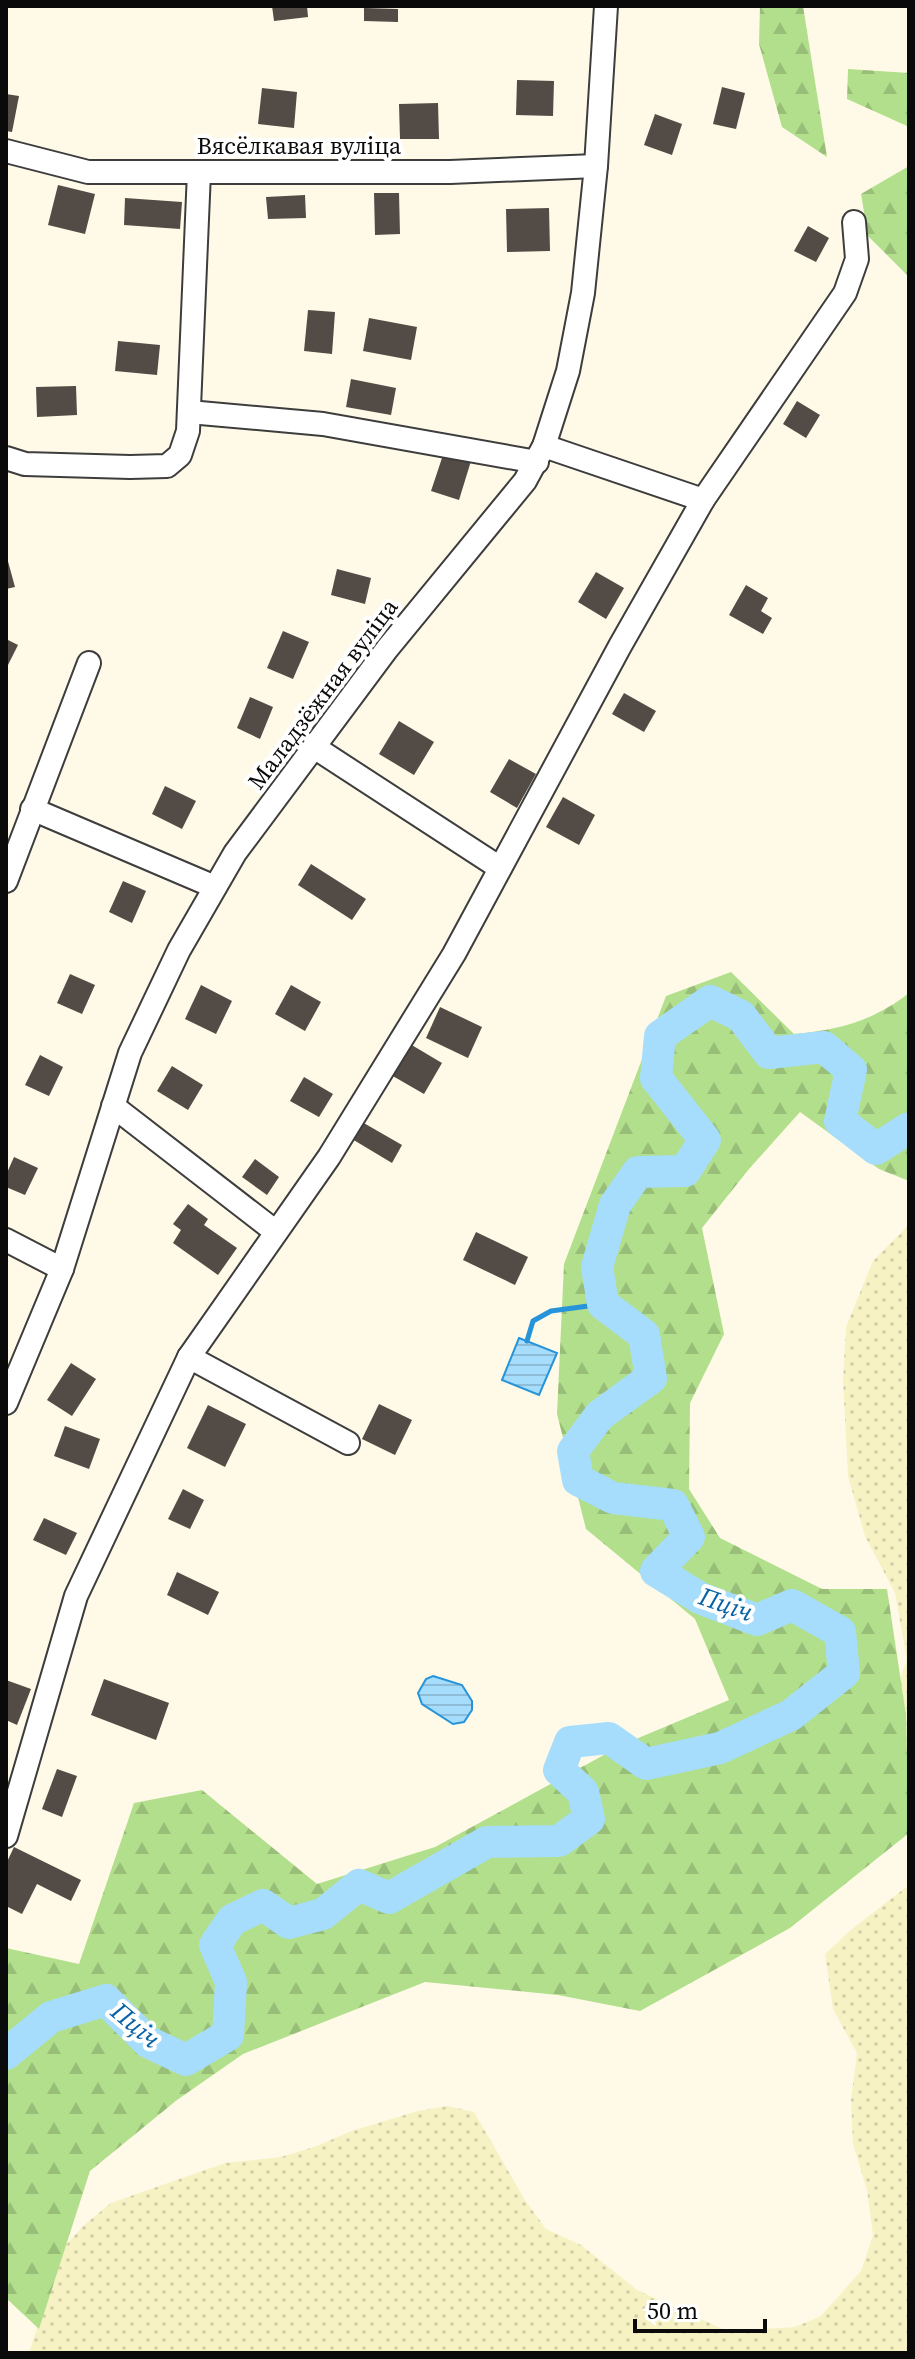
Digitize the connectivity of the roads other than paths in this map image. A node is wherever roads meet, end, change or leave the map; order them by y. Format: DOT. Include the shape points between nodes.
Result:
graph roads {
  1 [pos="606,6"];
  2 [pos="6,151"];
  3 [pos="596,166"];
  4 [pos="199,172"];
  5 [pos="854,222"];
  6 [pos="189,412"];
  7 [pos="540,454"];
  8 [pos="6,458"];
  9 [pos="703,500"];
  10 [pos="89,663"];
  11 [pos="314,747"];
  12 [pos="32,809"];
  13 [pos="500,868"];
  14 [pos="6,881"];
  15 [pos="215,887"];
  16 [pos="113,1106"];
  17 [pos="276,1232"];
  18 [pos="6,1240"];
  19 [pos="62,1269"];
  20 [pos="189,1357"];
  21 [pos="6,1403"];
  22 [pos="348,1443"];
  23 [pos="6,1836"];
  1 -- 3 [label="street, Маладзёжная вуліца"];
  2 -- 4 [label="street, Вясёлкавая вуліца" via="88,172"];
  3 -- 4 [label="street, Вясёлкавая вуліца"];
  3 -- 7 [label="street, Маладзёжная вуліца" via="583,293 568,371"];
  4 -- 6 [label="street"];
  5 -- 9 [label="street" via="857,259 845,293"];
  6 -- 7 [label="street" via="323,424"];
  6 -- 8 [label="street" via="180,455 167,466 25,464"];
  7 -- 9 [label="street"];
  7 -- 11 [label="street, Маладзёжная вуліца" via="525,481"];
  9 -- 13 [label="street"];
  10 -- 12 [label="street"];
  11 -- 13 [label="street"];
  11 -- 15 [label="street, Маладзёжная вуліца"];
  12 -- 14 [label="street"];
  12 -- 15 [label="street"];
  13 -- 17 [label="street" via="454,954"];
  15 -- 16 [label="street, Маладзёжная вуліца" via="130,1053"];
  16 -- 17 [label="street"];
  16 -- 19 [label="street, Маладзёжная вуліца"];
  17 -- 20 [label="street"];
  18 -- 19 [label="street"];
  19 -- 21 [label="street, Маладзёжная вуліца"];
  20 -- 22 [label="street"];
  20 -- 23 [label="street" via="76,1596"];
}
